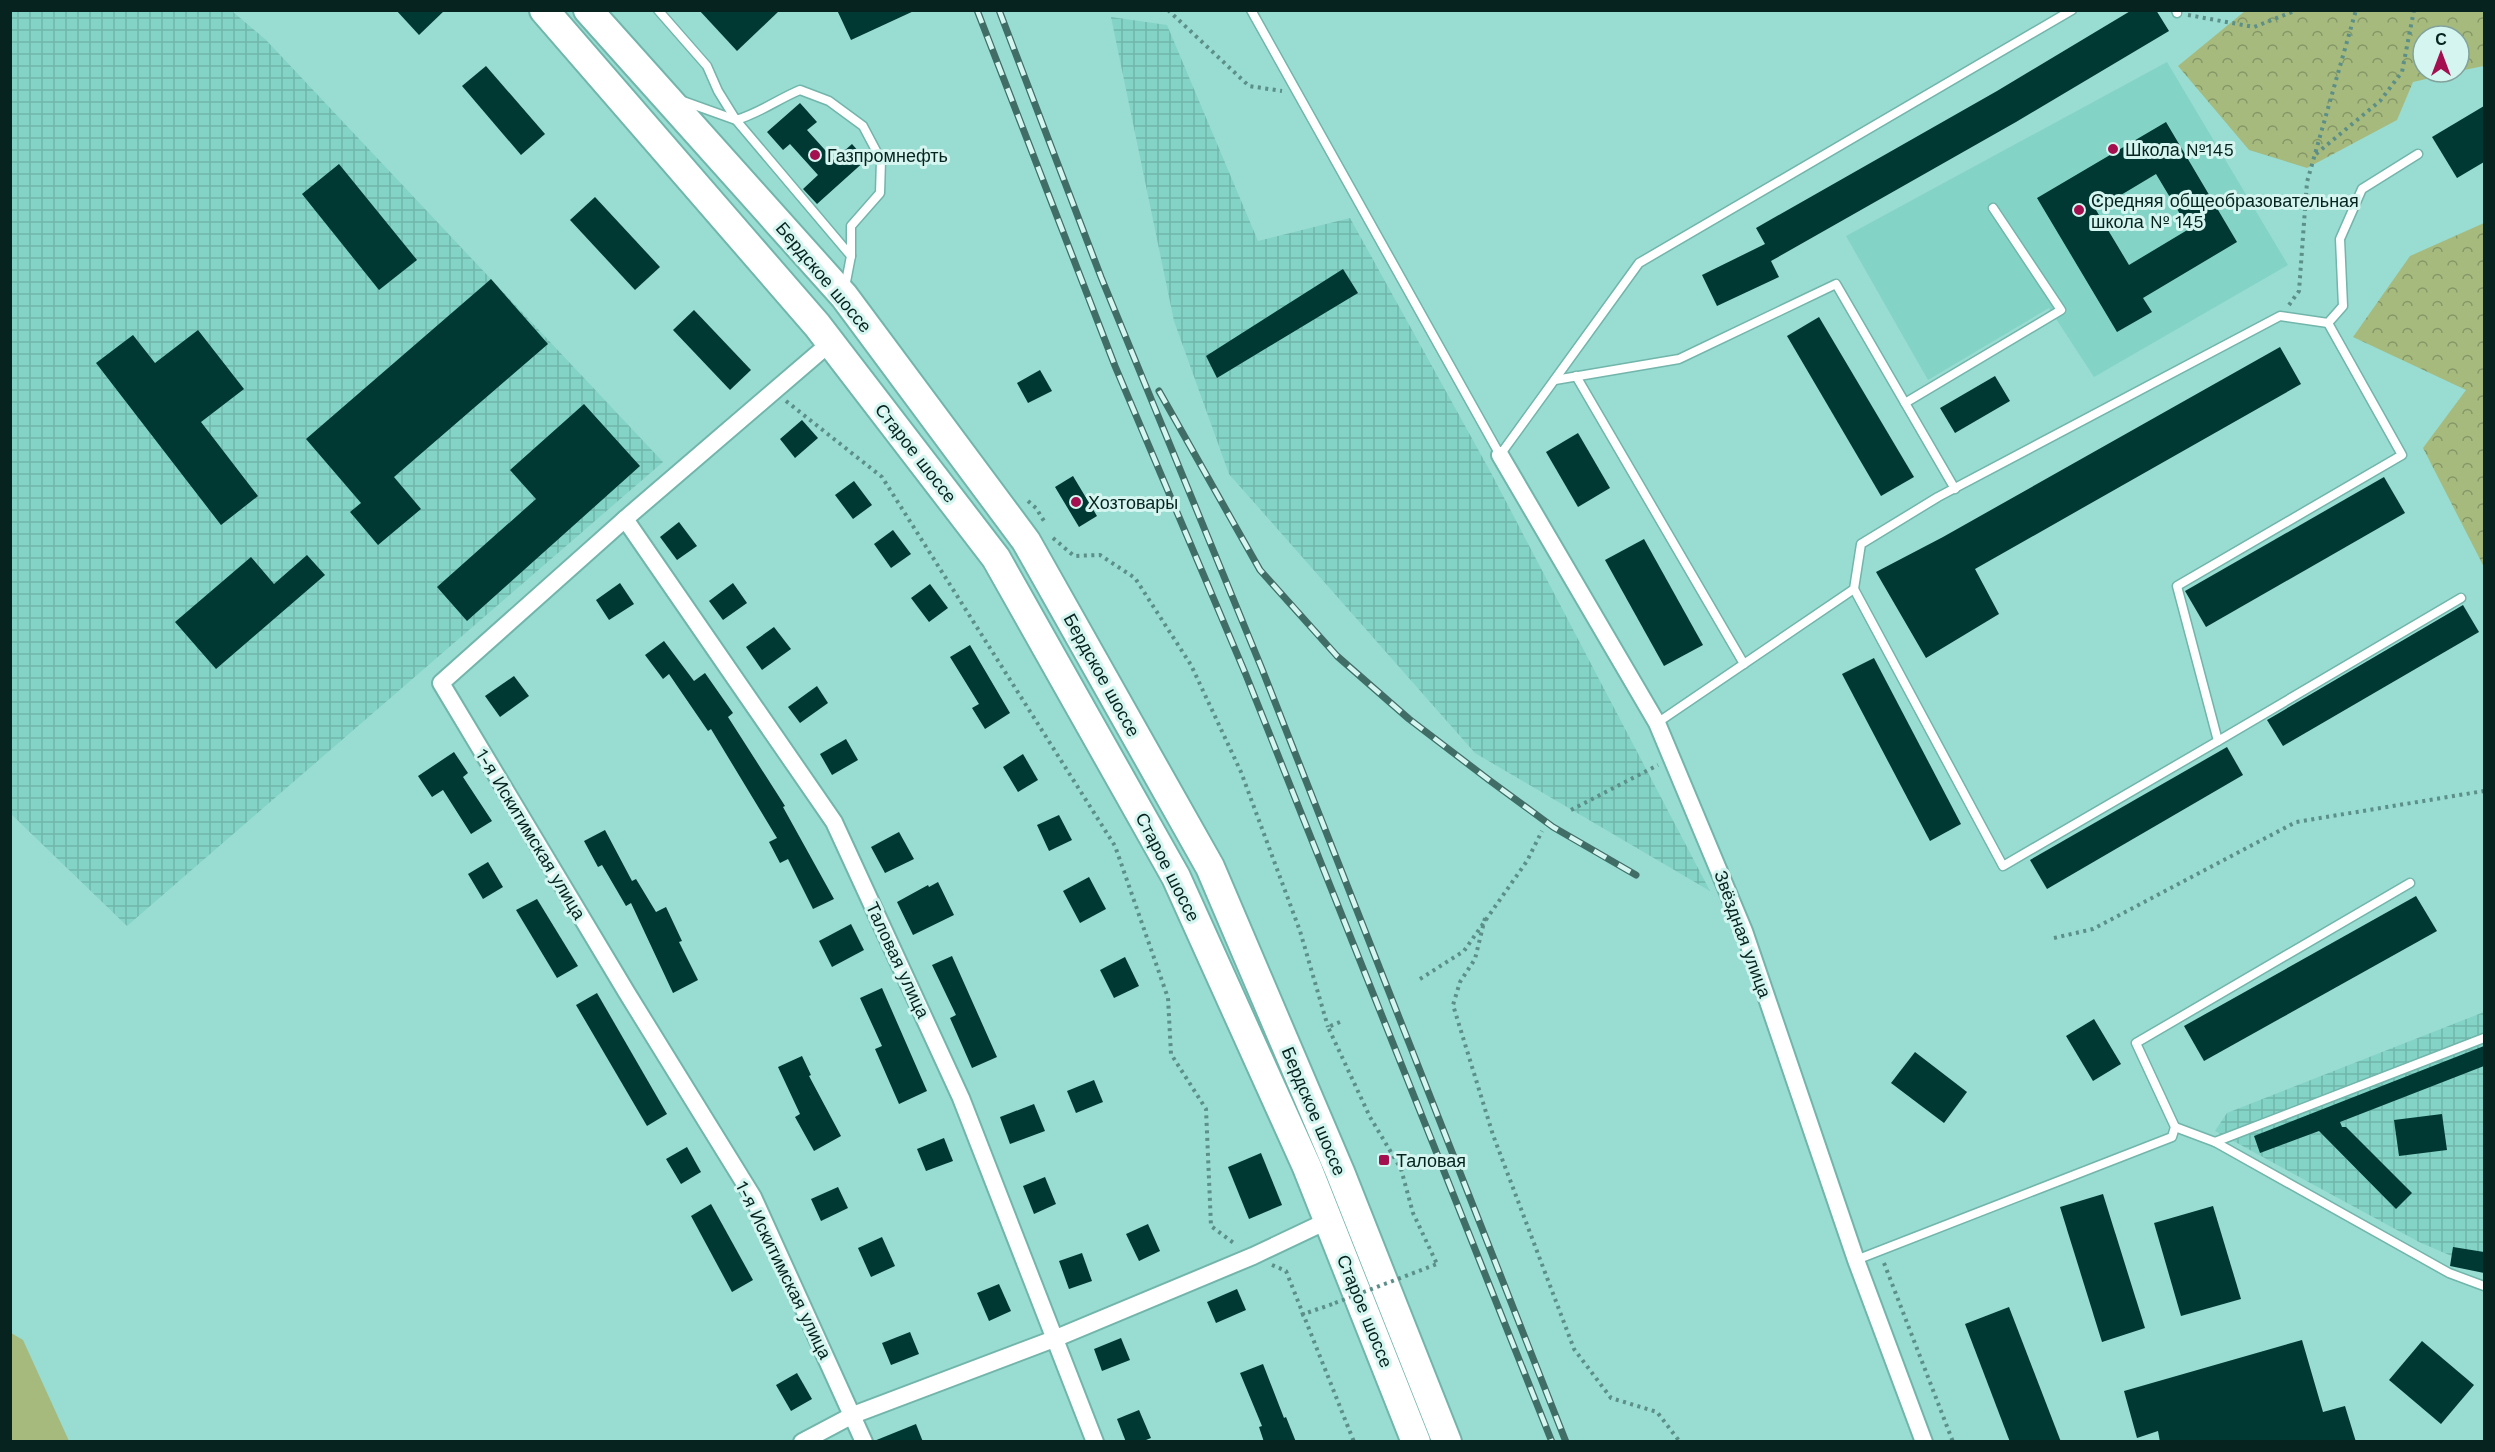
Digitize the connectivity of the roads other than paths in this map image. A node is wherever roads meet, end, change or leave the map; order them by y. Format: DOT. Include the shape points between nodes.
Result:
graph roads {
  1 [pos="544,10"];
  2 [pos="588,10"];
  3 [pos="658,10"];
  4 [pos="1251,10"];
  5 [pos="2072,10"];
  6 [pos="665,94"];
  7 [pos="736,120"];
  8 [pos="2418,154"];
  9 [pos="1993,208"];
  10 [pos="851,255"];
  11 [pos="844,296"];
  12 [pos="2328,323"];
  13 [pos="830,342"];
  14 [pos="1576,376"];
  15 [pos="1555,380"];
  16 [pos="1905,403"];
  17 [pos="1500,455"];
  18 [pos="1955,489"];
  19 [pos="625,519"];
  20 [pos="1854,589"];
  21 [pos="2461,598"];
  22 [pos="1744,664"];
  23 [pos="1657,723"];
  24 [pos="2218,741"];
  25 [pos="2410,883"];
  26 [pos="2484,1038"];
  27 [pos="2175,1126"];
  28 [pos="2215,1142"];
  29 [pos="1329,1220"];
  30 [pos="1856,1260"];
  31 [pos="2484,1286"];
  32 [pos="1054,1339"];
  33 [pos="853,1415"];
  34 [pos="802,1442"];
  35 [pos="864,1442"];
  36 [pos="1095,1442"];
  37 [pos="1416,1442"];
  38 [pos="1447,1442"];
  39 [pos="1924,1442"];
  1 -- 13 [label="highway, Бердское шоссе"];
  2 -- 6 [label="highway, Бердское шоссе"];
  3 -- 7 [label="lane" via="707,66"];
  4 -- 17 [label="lane"];
  5 -- 15 [label="lane" via="1639,263"];
  6 -- 7 [label="lane"];
  6 -- 11 [label="highway, Бердское шоссе"];
  7 -- 10 [label="lane"];
  7 -- 10 [label="lane" via="756,114 800,90 829,101 863,126 881,160 880,193 851,226"];
  8 -- 12 [label="lane" via="2362,189 2340,239 2343,306"];
  9 -- 16 [label="lane" via="2061,310"];
  10 -- 11 [label="lane"];
  11 -- 38 [label="highway, Бердское шоссе" via="1026,541 1210,867 1340,1172"];
  12 -- 18 [label="lane" via="2280,316"];
  12 -- 24 [label="lane" via="2402,455 2177,585"];
  13 -- 19 [label="street, 1-я Искитимская улица"];
  13 -- 29 [label="highway, Старое шоссе" via="1002,568 1176,877"];
  14 -- 15 [label="lane"];
  14 -- 16 [label="lane" via="1679,359 1836,284"];
  14 -- 22 [label="lane"];
  15 -- 17 [label="lane"];
  16 -- 18 [label="lane"];
  17 -- 23 [label="street, Звёздная улица"];
  18 -- 20 [label="lane" via="1861,544"];
  19 -- 32 [label="street, Таловая улица" via="834,822 961,1098"];
  19 -- 33 [label="street, 1-я Искитимская улица" via="441,683 753,1197"];
  20 -- 22 [label="lane"];
  20 -- 24 [label="lane" via="2003,866"];
  21 -- 24 [label="lane"];
  22 -- 23 [label="lane"];
  23 -- 30 [label="street, Звёздная улица" via="1744,932"];
  25 -- 27 [label="lane" via="2136,1043"];
  26 -- 28 [label="lane"];
  27 -- 28 [label="lane"];
  27 -- 30 [label="lane" via="2172,1137"];
  28 -- 31 [label="lane" via="2450,1273"];
  29 -- 32 [label="street"];
  29 -- 37 [label="highway, Старое шоссе"];
  30 -- 39 [label="street, Звёздная улица"];
  32 -- 33 [label="street"];
  32 -- 36 [label="street, Таловая улица"];
  33 -- 34 [label="street"];
  33 -- 35 [label="street, 1-я Искитимская улица"];
}
